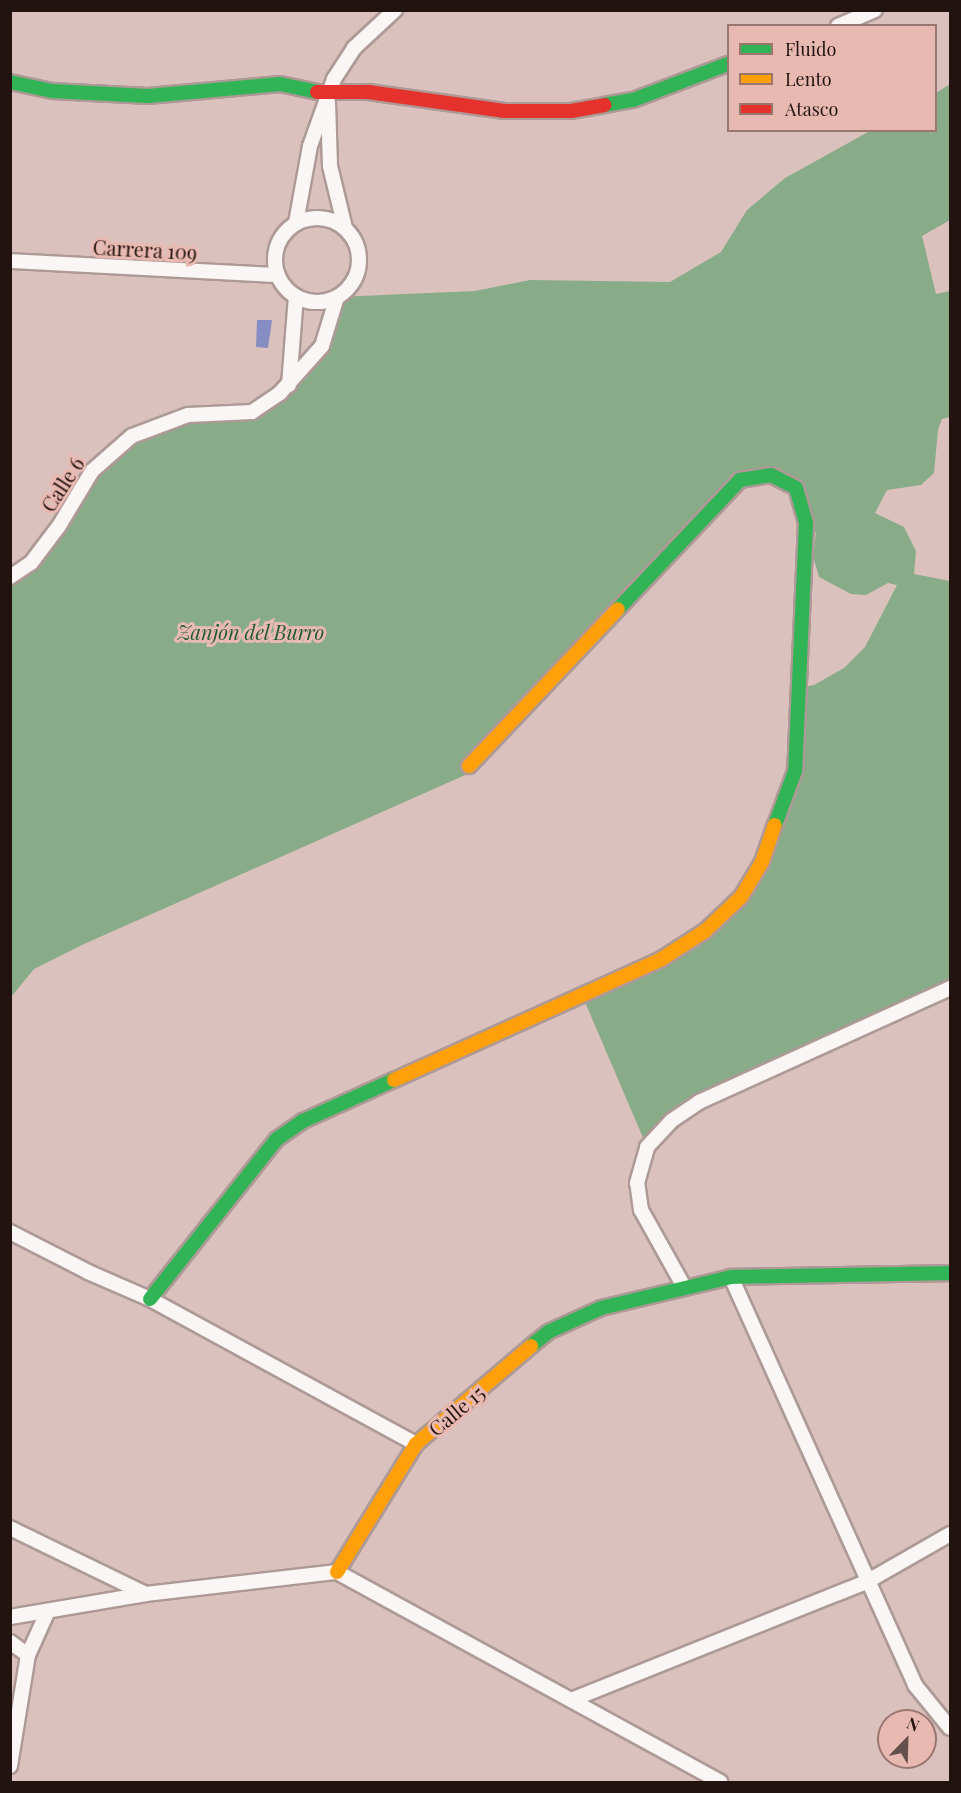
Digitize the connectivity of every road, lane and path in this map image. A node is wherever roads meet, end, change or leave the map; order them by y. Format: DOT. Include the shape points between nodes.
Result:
graph roads {
  1 [pos="395,10"];
  2 [pos="875,10"];
  3 [pos="844,24"];
  4 [pos="727,65"];
  5 [pos="10,82"];
  6 [pos="328,94"];
  7 [pos="296,223"];
  8 [pos="345,228"];
  9 [pos="10,261"];
  10 [pos="278,275"];
  11 [pos="296,296"];
  12 [pos="337,297"];
  13 [pos="289,385"];
  14 [pos="10,577"];
  15 [pos="469,766"];
  16 [pos="951,988"];
  17 [pos="10,1232"];
  18 [pos="951,1273"];
  19 [pos="731,1277"];
  20 [pos="683,1285"];
  21 [pos="150,1299"];
  22 [pos="416,1443"];
  23 [pos="10,1528"];
  24 [pos="951,1534"];
  25 [pos="337,1572"];
  26 [pos="868,1581"];
  27 [pos="146,1594"];
  28 [pos="47,1613"];
  29 [pos="10,1617"];
  30 [pos="10,1642"];
  31 [pos="28,1655"];
  32 [pos="571,1700"];
  33 [pos="951,1728"];
  34 [pos="10,1766"];
  35 [pos="720,1782"];
  1 -- 6 [label="street" via="340,65"];
  2 -- 3 [label="street"];
  4 -- 6 [label="street" via="633,100 571,111 505,111 369,92"];
  5 -- 6 [label="street" via="52,91 148,96 280,84"];
  6 -- 7 [label="street" via="310,146"];
  6 -- 8 [label="street" via="330,166"];
  7 -- 8 [label="street" via="321,218"];
  7 -- 10 [label="street" via="277,246"];
  8 -- 12 [label="street" via="356,243 359,266 352,284"];
  9 -- 10 [label="street, Carrera 109"];
  10 -- 11 [label="street"];
  11 -- 12 [label="street" via="316,302"];
  11 -- 13 [label="street"];
  12 -- 13 [label="street, Calle 6" via="322,346"];
  13 -- 14 [label="street, Calle 6" via="252,412 189,415 159,423 118,445 92,471 59,526 31,562"];
  15 -- 21 [label="street" via="740,480 771,475 795,488 806,524 795,771 762,862 741,897 705,931 660,960 303,1121 277,1139"];
  16 -- 20 [label="street" via="699,1102 671,1121 647,1147 637,1183 641,1210"];
  17 -- 21 [label="street"];
  18 -- 19 [label="street, Calle 15"];
  19 -- 20 [label="street, Calle 15"];
  19 -- 26 [label="street"];
  20 -- 22 [label="street, Calle 15" via="600,1308 548,1332"];
  21 -- 22 [label="street"];
  22 -- 25 [label="street, Calle 15"];
  23 -- 27 [label="street"];
  24 -- 26 [label="street"];
  25 -- 27 [label="street"];
  25 -- 32 [label="street"];
  26 -- 32 [label="street"];
  26 -- 33 [label="street" via="915,1685"];
  27 -- 28 [label="street"];
  28 -- 29 [label="street"];
  28 -- 31 [label="street"];
  30 -- 31 [label="street"];
  31 -- 34 [label="street"];
  32 -- 35 [label="street"];
}
